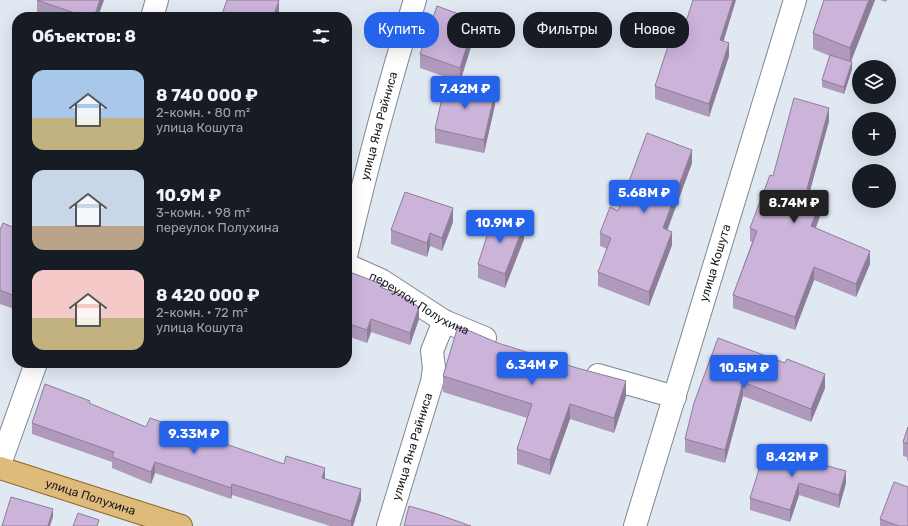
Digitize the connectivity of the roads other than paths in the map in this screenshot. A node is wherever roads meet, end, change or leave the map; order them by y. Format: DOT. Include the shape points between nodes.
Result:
graph roads {
  1 [pos="157,0"];
  2 [pos="415,0"];
  3 [pos="795,0"];
  4 [pos="153,12"];
  5 [pos="352,230"];
  6 [pos="352,267"];
  7 [pos="444,320"];
  8 [pos="502,346"];
  9 [pos="34,368"];
  10 [pos="581,371"];
  11 [pos="675,397"];
  12 [pos="0,464"];
  13 [pos="0,468"];
  14 [pos="181,526"];
  15 [pos="388,526"];
  16 [pos="636,526"];
  1 -- 4 [label="street"];
  2 -- 5 [label="street, улица Яна Райниса" via="369,157"];
  3 -- 11 [label="street, улица Кошута"];
  6 -- 7 [label="street, переулок Полухина" via="381,280"];
  7 -- 8 [label="street, переулок Полухина"];
  7 -- 15 [label="street, улица Яна Райниса" via="432,351 432,382"];
  9 -- 12 [label="street"];
  10 -- 11 [label="street"];
  11 -- 16 [label="street, улица Кошута"];
  13 -- 14 [label="main road, улица Полухина"];
}
